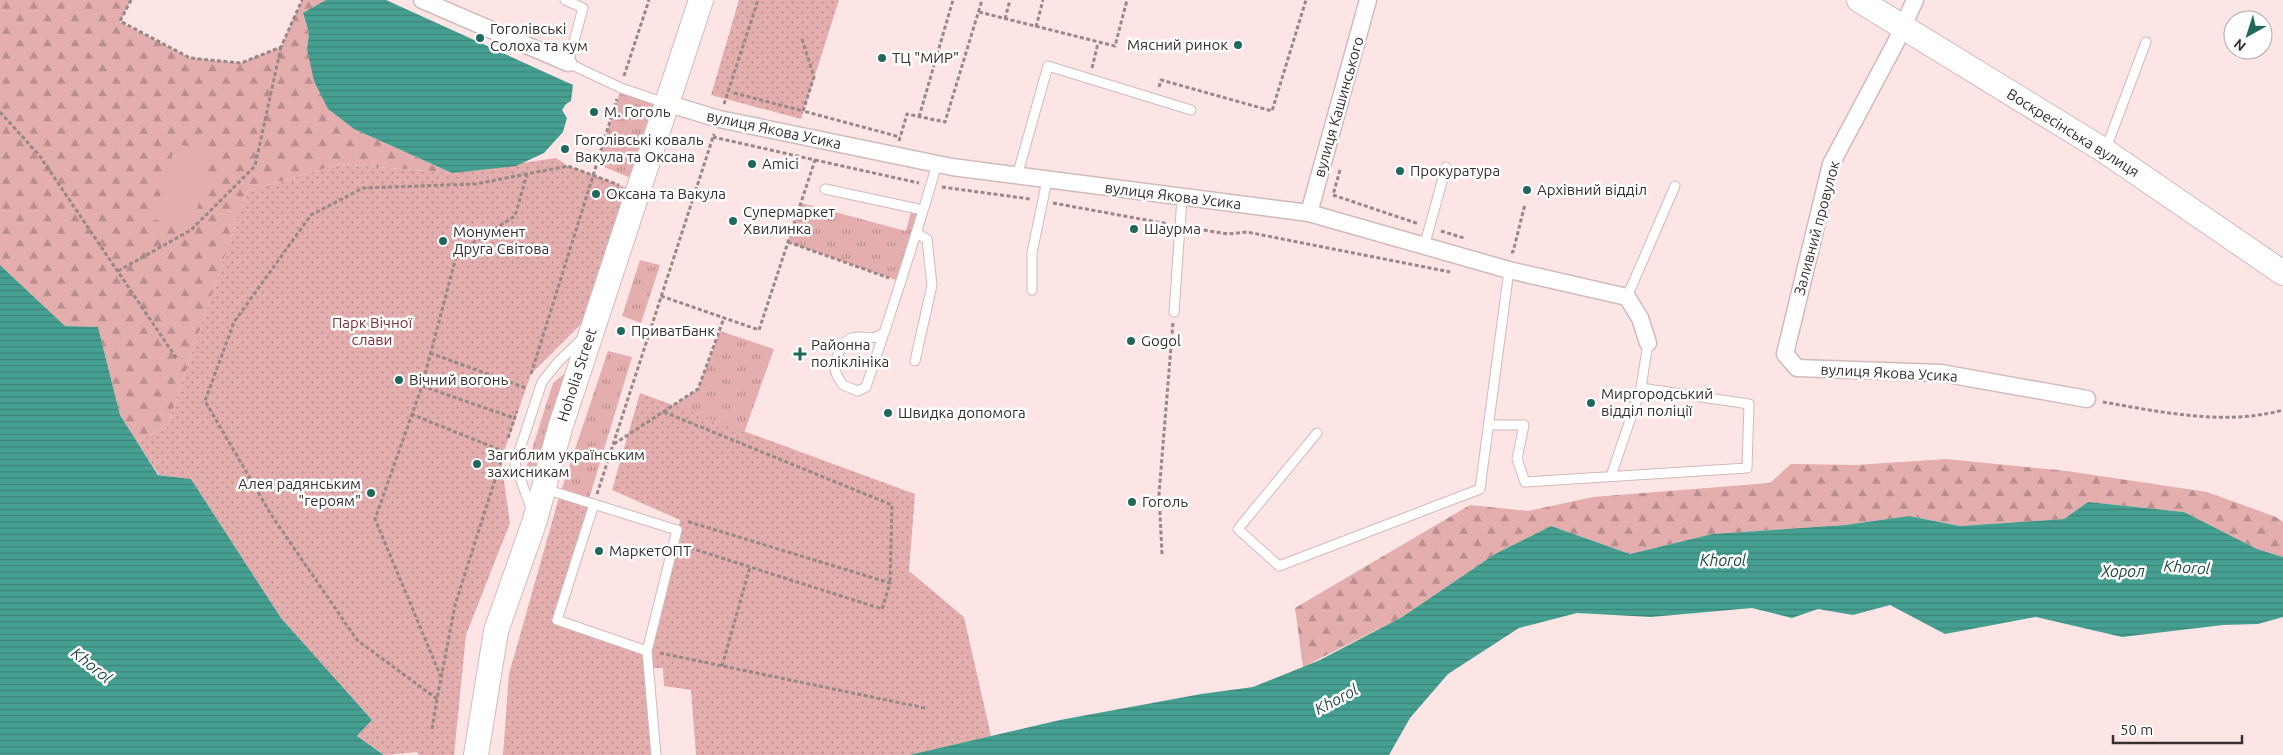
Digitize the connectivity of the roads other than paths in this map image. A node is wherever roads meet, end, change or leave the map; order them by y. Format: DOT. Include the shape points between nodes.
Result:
graph roads {
  1 [pos="422,0"];
  2 [pos="565,0"];
  3 [pos="700,0"];
  4 [pos="1368,0"];
  5 [pos="1859,0"];
  6 [pos="1915,0"];
  7 [pos="1904,27"];
  8 [pos="2146,42"];
  9 [pos="568,63"];
  10 [pos="666,103"];
  11 [pos="1191,110"];
  12 [pos="2105,152"];
  13 [pos="937,164"];
  14 [pos="1446,167"];
  15 [pos="1017,176"];
  16 [pos="1047,180"];
  17 [pos="1675,186"];
  18 [pos="825,188"];
  19 [pos="1182,198"];
  20 [pos="923,210"];
  21 [pos="1309,214"];
  22 [pos="916,234"];
  23 [pos="1424,247"];
  24 [pos="1508,270"];
  25 [pos="2283,273"];
  26 [pos="1032,290"];
  27 [pos="1627,297"];
  28 [pos="1174,312"];
  29 [pos="591,330"];
  30 [pos="885,332"];
  31 [pos="1648,343"];
  32 [pos="1785,354"];
  33 [pos="915,361"];
  34 [pos="1641,388"];
  35 [pos="2087,399"];
  36 [pos="1488,425"];
  37 [pos="1317,432"];
  38 [pos="1611,476"];
  39 [pos="542,488"];
  40 [pos="594,504"];
  41 [pos="535,520"];
  42 [pos="647,651"];
  43 [pos="476,755"];
  44 [pos="656,755"];
  1 -- 9 [label="street"];
  2 -- 9 [label="lane" via="583,8"];
  3 -- 10 [label="street, Hoholia Street"];
  4 -- 21 [label="street, вулиця Кашинського"];
  5 -- 7 [label="street, Воскресінська вулиця"];
  6 -- 7 [label="street, Заливний провулок"];
  7 -- 12 [label="street, Воскресінська вулиця"];
  7 -- 32 [label="street, Заливний провулок" via="1831,164"];
  8 -- 12 [label="lane"];
  9 -- 10 [label="lane" via="621,88"];
  10 -- 13 [label="street, вулиця Якова Усика" via="719,119"];
  10 -- 29 [label="street, Hoholia Street" via="639,193"];
  11 -- 15 [label="lane" via="1048,66"];
  12 -- 25 [label="street, Воскресінська вулиця"];
  13 -- 15 [label="street, вулиця Якова Усика"];
  13 -- 20 [label="lane"];
  14 -- 23 [label="lane"];
  15 -- 16 [label="street, вулиця Якова Усика"];
  16 -- 19 [label="street, вулиця Якова Усика"];
  16 -- 26 [label="lane" via="1032,253"];
  17 -- 27 [label="lane"];
  18 -- 20 [label="lane"];
  19 -- 21 [label="street, вулиця Якова Усика"];
  19 -- 28 [label="lane"];
  20 -- 22 [label="lane"];
  21 -- 23 [label="street, вулиця Якова Усика"];
  22 -- 30 [label="lane"];
  22 -- 33 [label="lane" via="928,239 932,285"];
  23 -- 24 [label="street, вулиця Якова Усика"];
  24 -- 27 [label="street, вулиця Якова Усика"];
  24 -- 36 [label="lane"];
  27 -- 31 [label="street" via="1640,318"];
  29 -- 39 [label="street, Hoholia Street"];
  29 -- 41 [label="lane" via="542,382 516,464"];
  30 -- 30 [label="lane" via="866,388 858,391 842,385 835,368 844,344 852,338 877,338"];
  31 -- 34 [label="lane"];
  32 -- 35 [label="street, вулиця Якова Усика" via="1797,368 1941,373"];
  34 -- 38 [label="lane"];
  34 -- 38 [label="lane" via="1749,404 1747,468"];
  36 -- 37 [label="lane" via="1480,489 1279,566 1238,529"];
  36 -- 38 [label="lane" via="1524,425 1517,459 1525,482"];
  39 -- 40 [label="lane"];
  39 -- 41 [label="street, Hoholia Street"];
  40 -- 42 [label="lane" via="677,530"];
  40 -- 42 [label="lane" via="557,620"];
  41 -- 43 [label="street, Hoholia Street" via="496,631"];
  42 -- 44 [label="lane"];
}
